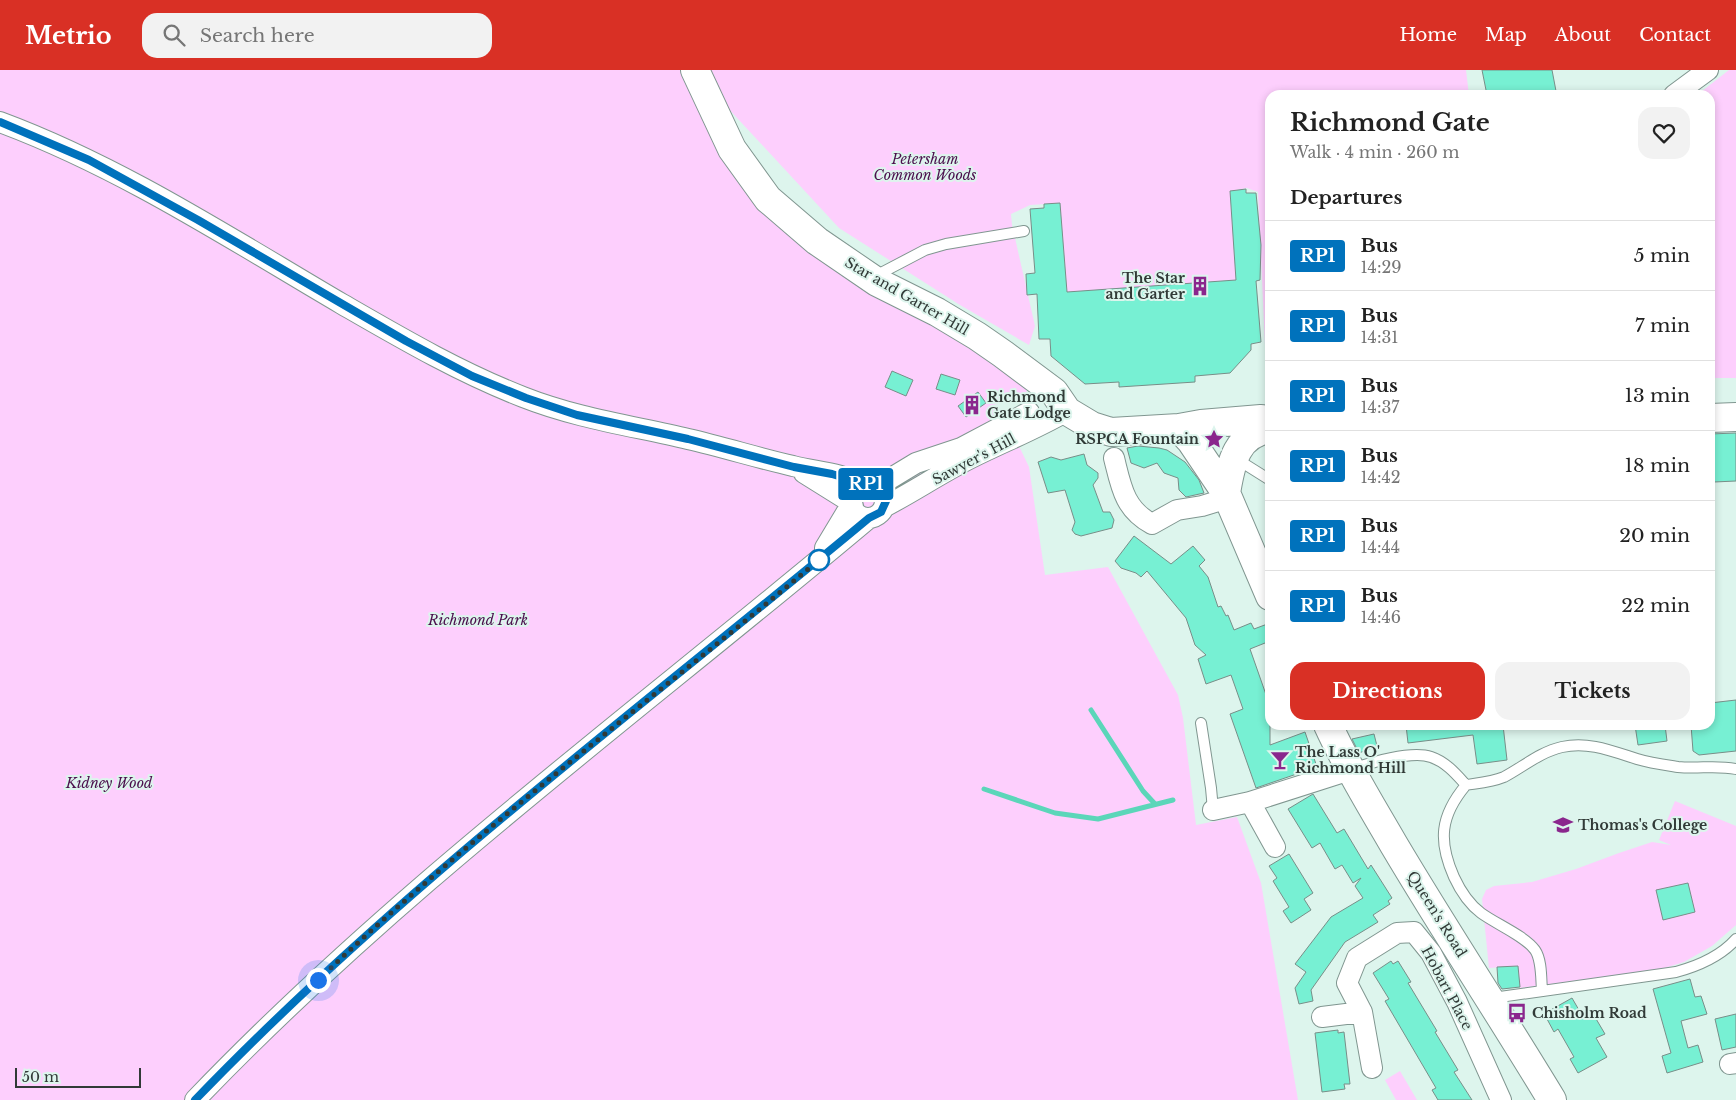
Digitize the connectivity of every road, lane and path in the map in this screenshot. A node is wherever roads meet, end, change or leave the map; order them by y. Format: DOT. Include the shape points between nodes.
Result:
graph roads {
  1 [pos="695,70"];
  2 [pos="1708,70"];
  3 [pos="1681,90"];
  4 [pos="0,122"];
  5 [pos="1024,231"];
  6 [pos="877,282"];
  7 [pos="1067,412"];
  8 [pos="1715,418"];
  9 [pos="1736,418"];
  10 [pos="1265,420"];
  11 [pos="1179,428"];
  12 [pos="1265,430"];
  13 [pos="1114,458"];
  14 [pos="1234,458"];
  15 [pos="1265,477"];
  16 [pos="861,494"];
  17 [pos="1227,496"];
  18 [pos="877,513"];
  19 [pos="810,568"];
  20 [pos="1265,584"];
  21 [pos="1201,723"];
  22 [pos="1330,730"];
  23 [pos="1736,769"];
  24 [pos="1350,770"];
  25 [pos="1466,786"];
  26 [pos="1250,802"];
  27 [pos="1213,810"];
  28 [pos="1275,847"];
  29 [pos="1736,939"];
  30 [pos="1542,991"];
  31 [pos="1490,1000"];
  32 [pos="1362,1012"];
  33 [pos="1322,1017"];
  34 [pos="1372,1068"];
  35 [pos="195,1100"];
  36 [pos="1501,1100"];
  37 [pos="1552,1100"];
  1 -- 6 [label="main road, Star and Garter Hill" via="732,150 768,199 817,241"];
  2 -- 3 [label="street"];
  4 -- 16 [label="street" via="89,160 472,376 577,415 688,439 794,467 844,498"];
  5 -- 6 [label="lane" via="924,250 883,272"];
  6 -- 7 [label="main road, Star and Garter Hill" via="977,336 1054,392"];
  7 -- 11 [label="main road" via="1111,432"];
  7 -- 16 [label="street, Sawyer's Hill" via="998,414 961,448 916,463"];
  7 -- 18 [label="street, Sawyer's Hill" via="968,460"];
  8 -- 9 [label="main road"];
  10 -- 11 [label="main road"];
  11 -- 17 [label="main road"];
  12 -- 14 [label="main road" via="1241,444"];
  13 -- 17 [label="street" via="1122,494 1134,510 1152,524 1177,510 1202,506"];
  14 -- 15 [label="lane"];
  14 -- 17 [label="main road"];
  16 -- 18 [label="street" via="858,515"];
  16 -- 18 [label="street" via="885,495"];
  16 -- 19 [label="street, Sawyer's Hill"];
  17 -- 20 [label="main road"];
  18 -- 19 [label="street, Sawyer's Hill"];
  19 -- 35 [label="street, Sawyer's Hill" via="495,823 361,939"];
  21 -- 27 [label="lane"];
  22 -- 24 [label="main road, Queen's Road"];
  23 -- 25 [label="lane" via="1680,767 1657,764 1602,748 1561,747 1492,782"];
  24 -- 25 [label="lane" via="1380,760 1430,756 1455,772"];
  24 -- 26 [label="street"];
  24 -- 31 [label="main road, Queen's Road"];
  25 -- 30 [label="lane" via="1450,809 1444,828 1443,843 1448,862 1458,884 1475,907 1534,949 1539,961"];
  26 -- 27 [label="street"];
  26 -- 28 [label="street"];
  29 -- 30 [label="lane" via="1694,967 1676,972"];
  30 -- 31 [label="lane"];
  31 -- 37 [label="main road, Queen's Road"];
  32 -- 33 [label="street"];
  32 -- 34 [label="street, Hobart Place"];
  32 -- 36 [label="street, Hobart Place" via="1347,983 1358,958 1397,933 1414,932 1440,969"];
}
